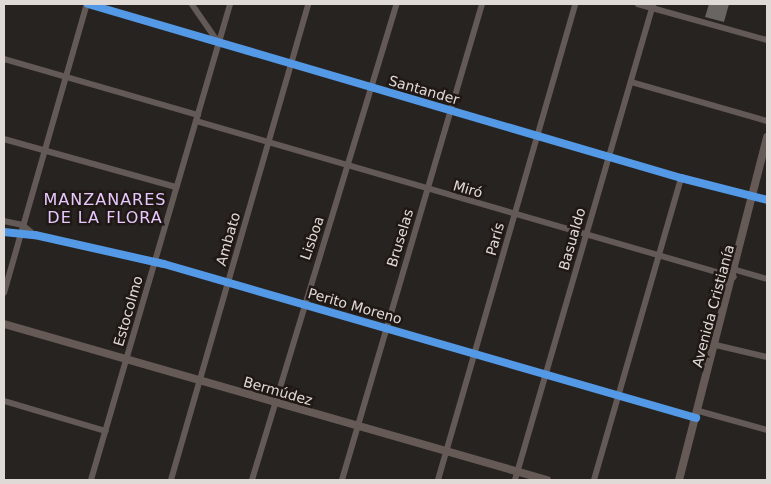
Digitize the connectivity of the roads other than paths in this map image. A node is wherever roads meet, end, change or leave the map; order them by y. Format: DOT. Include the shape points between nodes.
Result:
graph roads {
  1 [pos="87,4"];
  2 [pos="192,4"];
  3 [pos="230,4"];
  4 [pos="308,4"];
  5 [pos="397,4"];
  6 [pos="482,4"];
  7 [pos="574,4"];
  8 [pos="638,4"];
  9 [pos="652,6"];
  10 [pos="205,25"];
  11 [pos="199,37"];
  12 [pos="767,40"];
  13 [pos="219,43"];
  14 [pos="4,59"];
  15 [pos="291,65"];
  16 [pos="65,77"];
  17 [pos="631,82"];
  18 [pos="373,89"];
  19 [pos="451,110"];
  20 [pos="197,118"];
  21 [pos="767,121"];
  22 [pos="538,136"];
  23 [pos="767,137"];
  24 [pos="4,138"];
  25 [pos="268,142"];
  26 [pos="45,151"];
  27 [pos="609,156"];
  28 [pos="350,167"];
  29 [pos="681,178"];
  30 [pos="176,187"];
  31 [pos="428,190"];
  32 [pos="754,197"];
  33 [pos="767,200"];
  34 [pos="515,215"];
  35 [pos="4,221"];
  36 [pos="23,226"];
  37 [pos="4,232"];
  38 [pos="35,235"];
  39 [pos="587,235"];
  40 [pos="20,236"];
  41 [pos="658,256"];
  42 [pos="155,263"];
  43 [pos="735,274"];
  44 [pos="767,279"];
  45 [pos="228,283"];
  46 [pos="4,293"];
  47 [pos="303,304"];
  48 [pos="4,324"];
  49 [pos="386,328"];
  50 [pos="716,345"];
  51 [pos="476,354"];
  52 [pos="767,357"];
  53 [pos="127,359"];
  54 [pos="545,375"];
  55 [pos="199,381"];
  56 [pos="619,396"];
  57 [pos="4,401"];
  58 [pos="274,403"];
  59 [pos="697,414"];
  60 [pos="357,426"];
  61 [pos="767,430"];
  62 [pos="106,431"];
  63 [pos="446,451"];
  64 [pos="518,472"];
  65 [pos="91,480"];
  66 [pos="171,480"];
  67 [pos="252,480"];
  68 [pos="342,480"];
  69 [pos="438,480"];
  70 [pos="515,480"];
  71 [pos="546,480"];
  72 [pos="594,480"];
  73 [pos="679,480"];
  1 -- 11 [label="street, Santander"];
  1 -- 16 [label="street"];
  2 -- 10 [label="street"];
  3 -- 13 [label="street, Estocolmo"];
  4 -- 15 [label="street, Ambato"];
  5 -- 18 [label="street, Lisboa"];
  6 -- 19 [label="street, Bruselas"];
  7 -- 22 [label="street, París"];
  8 -- 9 [label="street"];
  9 -- 12 [label="street"];
  9 -- 17 [label="street, Basualdo"];
  10 -- 11 [label="street"];
  10 -- 13 [label="street"];
  11 -- 13 [label="street, Santander"];
  13 -- 15 [label="street, Santander"];
  13 -- 20 [label="street, Estocolmo"];
  14 -- 16 [label="street, Miró"];
  15 -- 18 [label="street, Santander"];
  15 -- 25 [label="street, Ambato"];
  16 -- 20 [label="street, Miró"];
  16 -- 26 [label="street"];
  17 -- 21 [label="street"];
  17 -- 27 [label="street, Basualdo"];
  18 -- 19 [label="street, Santander"];
  18 -- 28 [label="street, Lisboa"];
  19 -- 22 [label="street, Santander"];
  19 -- 31 [label="street, Bruselas"];
  20 -- 25 [label="street, Miró"];
  20 -- 30 [label="street, Estocolmo"];
  22 -- 27 [label="street, Santander"];
  22 -- 34 [label="street, París"];
  23 -- 32 [label="street, Avenida Cristianía"];
  24 -- 26 [label="street"];
  25 -- 28 [label="street, Miró"];
  25 -- 45 [label="street, Ambato"];
  26 -- 30 [label="street"];
  26 -- 36 [label="street"];
  27 -- 29 [label="street, Santander"];
  27 -- 39 [label="street, Basualdo"];
  28 -- 31 [label="street, Miró"];
  28 -- 47 [label="street, Lisboa"];
  29 -- 32 [label="street, Santander"];
  29 -- 41 [label="street"];
  30 -- 42 [label="street, Estocolmo"];
  31 -- 34 [label="street, Miró"];
  31 -- 49 [label="street, Bruselas"];
  32 -- 33 [label="street, Santander"];
  32 -- 43 [label="street, Avenida Cristianía"];
  34 -- 39 [label="street, Miró"];
  34 -- 51 [label="street, París"];
  35 -- 36 [label="street, Perito Moreno"];
  36 -- 38 [label="street, Perito Moreno"];
  36 -- 40 [label="street"];
  37 -- 40 [label="street, Perito Moreno"];
  38 -- 40 [label="street, Perito Moreno"];
  38 -- 42 [label="street, Perito Moreno"];
  39 -- 41 [label="street, Miró"];
  39 -- 54 [label="street, Basualdo"];
  40 -- 46 [label="street"];
  41 -- 43 [label="street, Miró"];
  41 -- 56 [label="street"];
  42 -- 45 [label="street, Perito Moreno"];
  42 -- 53 [label="street, Estocolmo"];
  43 -- 44 [label="street, Miró"];
  43 -- 50 [label="street, Avenida Cristianía"];
  45 -- 47 [label="street, Perito Moreno"];
  45 -- 55 [label="street, Ambato"];
  47 -- 49 [label="street, Perito Moreno"];
  47 -- 58 [label="street, Lisboa"];
  48 -- 53 [label="street, Bermúdez"];
  49 -- 51 [label="street, Perito Moreno"];
  49 -- 60 [label="street, Bruselas"];
  50 -- 52 [label="street"];
  50 -- 59 [label="street, Avenida Cristianía"];
  51 -- 54 [label="street, Perito Moreno"];
  51 -- 63 [label="street, París"];
  53 -- 55 [label="street, Bermúdez"];
  53 -- 62 [label="street, Estocolmo"];
  54 -- 56 [label="street, Perito Moreno"];
  54 -- 64 [label="street, Basualdo"];
  55 -- 58 [label="street, Bermúdez"];
  55 -- 66 [label="street, Ambato"];
  56 -- 59 [label="street, Perito Moreno"];
  56 -- 72 [label="street"];
  57 -- 62 [label="street"];
  58 -- 60 [label="street, Bermúdez"];
  58 -- 67 [label="street, Lisboa"];
  59 -- 61 [label="street, Perito Moreno"];
  59 -- 73 [label="street, Avenida Cristianía"];
  60 -- 63 [label="street, Bermúdez"];
  60 -- 68 [label="street, Bruselas"];
  62 -- 65 [label="street, Estocolmo"];
  63 -- 64 [label="street, Bermúdez"];
  63 -- 69 [label="street, París"];
  64 -- 70 [label="street, Basualdo"];
  64 -- 71 [label="street, Bermúdez"];
}
